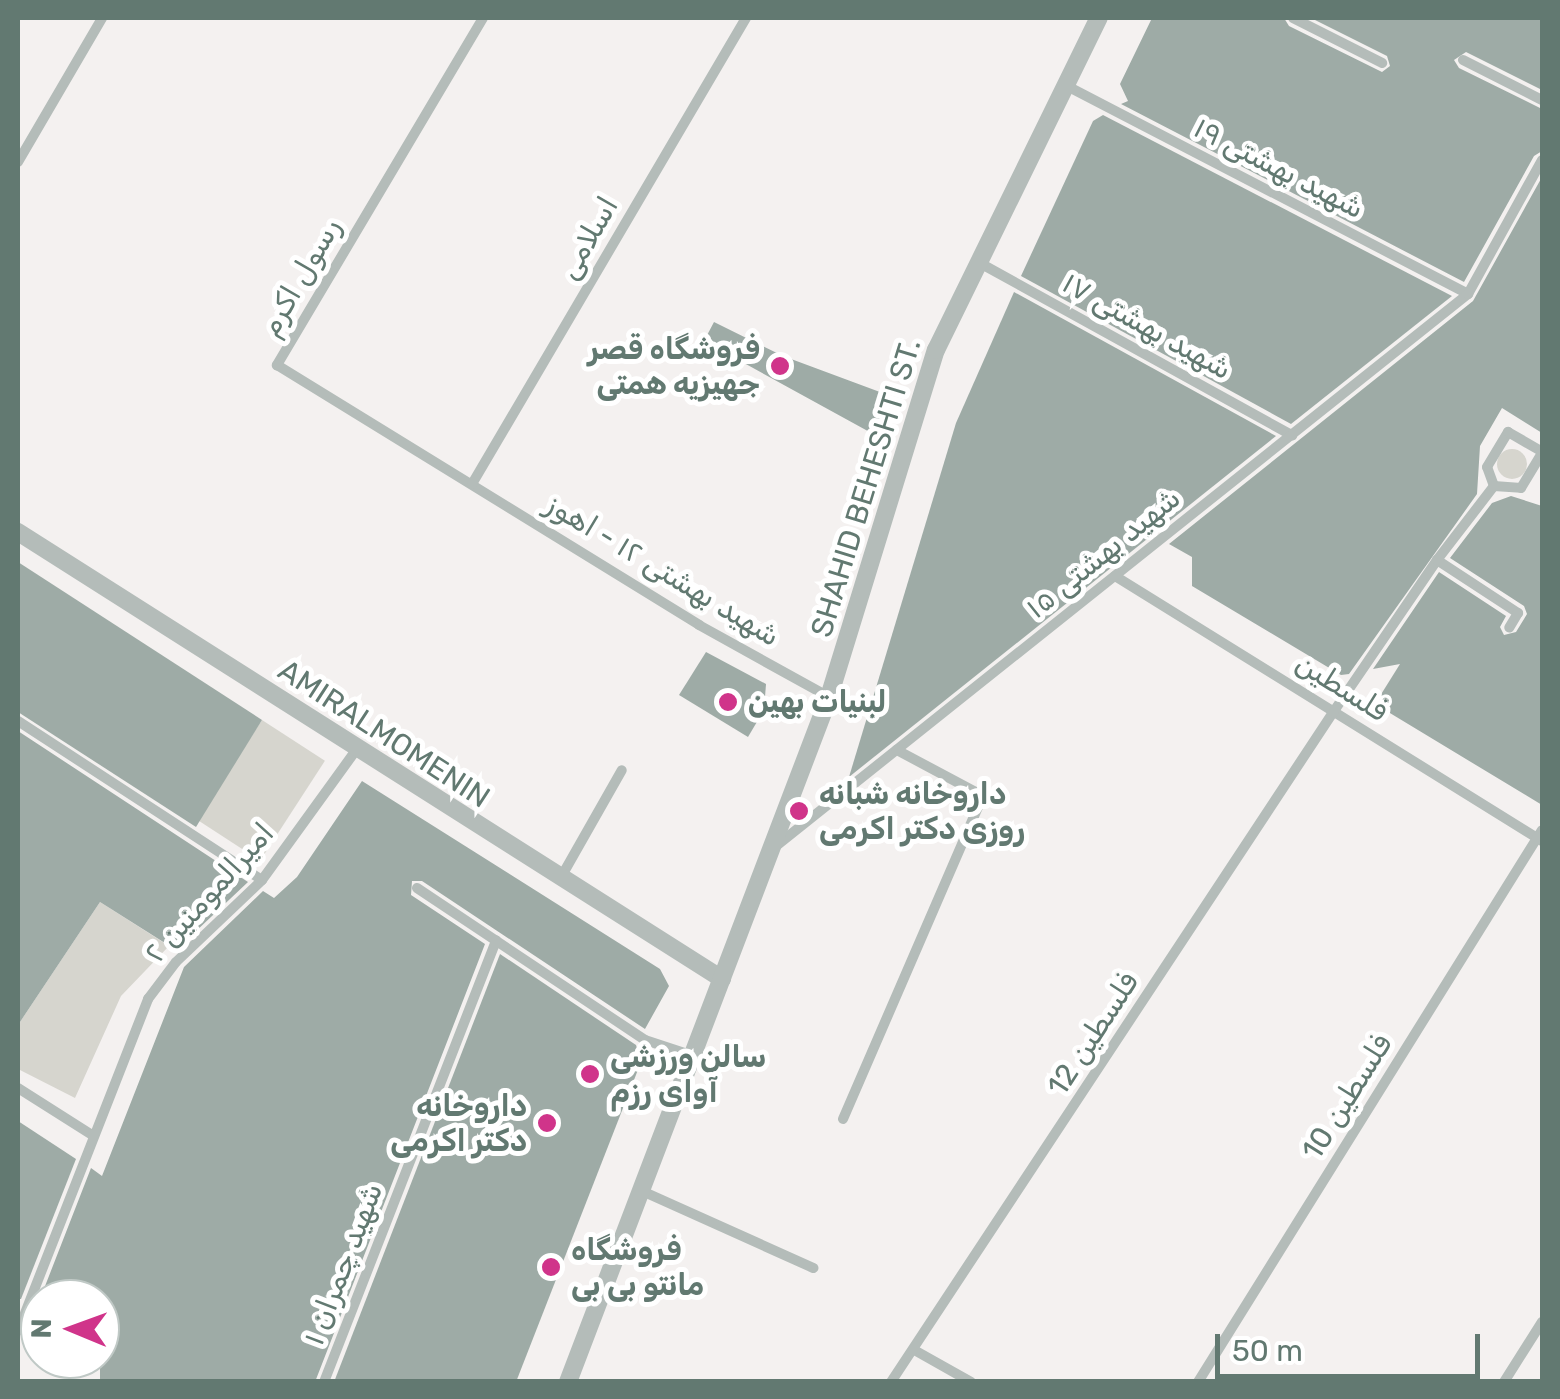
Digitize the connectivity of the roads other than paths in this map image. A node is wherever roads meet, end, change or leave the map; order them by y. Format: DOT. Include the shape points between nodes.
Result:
graph roads {
  1 [pos="102,18"];
  2 [pos="483,18"];
  3 [pos="746,18"];
  4 [pos="1099,18"];
  5 [pos="1293,18"];
  6 [pos="1463,60"];
  7 [pos="1382,63"];
  8 [pos="1067,86"];
  9 [pos="1542,100"];
  10 [pos="1542,160"];
  11 [pos="18,162"];
  12 [pos="977,262"];
  13 [pos="1468,294"];
  14 [pos="1292,434"];
  15 [pos="1542,453"];
  16 [pos="472,484"];
  17 [pos="1494,486"];
  18 [pos="18,532"];
  19 [pos="1437,560"];
  20 [pos="1116,576"];
  21 [pos="1509,628"];
  22 [pos="829,697"];
  23 [pos="1334,711"];
  24 [pos="18,721"];
  25 [pos="357,749"];
  26 [pos="897,750"];
  27 [pos="622,770"];
  28 [pos="1541,836"];
  29 [pos="770,852"];
  30 [pos="262,880"];
  31 [pos="560,880"];
  32 [pos="416,888"];
  33 [pos="496,940"];
  34 [pos="722,978"];
  35 [pos="694,1056"];
  36 [pos="18,1088"];
  37 [pos="842,1119"];
  38 [pos="92,1135"];
  39 [pos="642,1192"];
  40 [pos="813,1268"];
  41 [pos="1542,1322"];
  42 [pos="18,1331"];
  43 [pos="916,1350"];
  44 [pos="324,1382"];
  45 [pos="568,1382"];
  46 [pos="891,1382"];
  47 [pos="971,1382"];
  48 [pos="1198,1382"];
  49 [pos="1504,1382"];
  1 -- 11 [label="street"];
  2 -- 16 [label="street, رسول اکرم" via="277,365"];
  3 -- 16 [label="street, اسلامی"];
  4 -- 8 [label="street, SHAHID BEHESHTI ST."];
  5 -- 7 [label="street"];
  6 -- 9 [label="street"];
  8 -- 12 [label="street, SHAHID BEHESHTI ST."];
  8 -- 13 [label="street, شهید بهشتی ۱۹"];
  10 -- 13 [label="street"];
  12 -- 14 [label="street, شهید بهشتی ۱۷"];
  12 -- 22 [label="street, SHAHID BEHESHTI ST." via="936,350"];
  13 -- 14 [label="street, شهید بهشتی ۱۵"];
  14 -- 20 [label="street, شهید بهشتی ۱۵"];
  15 -- 17 [label="street" via="1520,488"];
  15 -- 17 [label="street" via="1508,432 1487,467"];
  16 -- 22 [label="street, شهید بهشتی ۱۲ - اهوز" via="698,625"];
  17 -- 19 [label="street, فلسطین 12"];
  18 -- 25 [label="street, AMIRALMOMENIN"];
  19 -- 21 [label="street" via="1518,613"];
  19 -- 23 [label="street, فلسطین 12"];
  20 -- 23 [label="street, فلسطین"];
  20 -- 26 [label="street, شهید بهشتی ۱۵"];
  22 -- 29 [label="street, SHAHID BEHESHTI ST."];
  23 -- 28 [label="street, فلسطین"];
  23 -- 43 [label="street, فلسطین 12"];
  24 -- 30 [label="street"];
  25 -- 30 [label="street, امیرالمومنین ۲"];
  25 -- 31 [label="street, AMIRALMOMENIN"];
  26 -- 29 [label="street, شهید بهشتی ۱۵"];
  26 -- 37 [label="street" via="982,796"];
  27 -- 31 [label="street"];
  28 -- 48 [label="street, فلسطین 10"];
  29 -- 34 [label="street, SHAHID BEHESHTI ST."];
  30 -- 38 [label="street, امیرالمومنین ۲" via="176,962 148,999"];
  31 -- 34 [label="street, AMIRALMOMENIN"];
  32 -- 33 [label="street"];
  33 -- 35 [label="street" via="646,1040"];
  33 -- 44 [label="street, شهید چمران ۱"];
  34 -- 35 [label="street, SHAHID BEHESHTI ST."];
  35 -- 39 [label="street, SHAHID BEHESHTI ST."];
  36 -- 38 [label="street"];
  38 -- 42 [label="street, امیرالمومنین ۲"];
  39 -- 40 [label="street"];
  39 -- 45 [label="street, SHAHID BEHESHTI ST."];
  41 -- 49 [label="street"];
  43 -- 46 [label="street, فلسطین 12"];
  43 -- 47 [label="street"];
}
